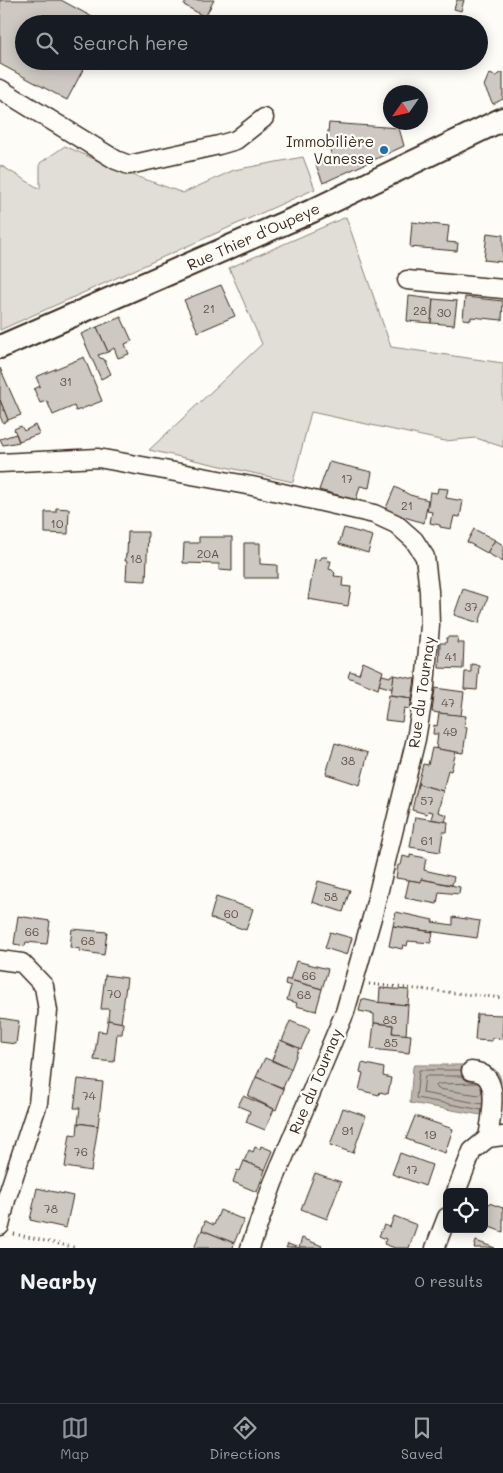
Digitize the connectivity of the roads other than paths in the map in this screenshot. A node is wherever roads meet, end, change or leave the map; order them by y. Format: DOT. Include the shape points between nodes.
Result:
graph roads {
  1 [pos="0,89"];
  2 [pos="264,118"];
  3 [pos="503,120"];
  4 [pos="407,280"];
  5 [pos="503,289"];
  6 [pos="0,347"];
  7 [pos="0,462"];
  8 [pos="0,960"];
  9 [pos="471,1071"];
  10 [pos="496,1137"];
  11 [pos="458,1188"];
  12 [pos="443,1227"];
  13 [pos="5,1229"];
  14 [pos="250,1248"];
  15 [pos="435,1248"];
  1 -- 2 [label="street" via="129,166 236,140"];
  3 -- 6 [label="main road, Rue Thier d'Oupeye" via="312,211"];
  4 -- 5 [label="street"];
  7 -- 14 [label="street, Rue du Tournay" via="98,458 252,486 374,514 396,524 414,540 425,557 430,625 424,686 416,739 373,914 345,1012 272,1183"];
  8 -- 13 [label="street" via="22,963 44,986 48,1011 38,1103 6,1200"];
  9 -- 10 [label="street" via="480,1071 493,1083"];
  10 -- 11 [label="street" via="472,1151"];
  12 -- 15 [label="street"];
}
